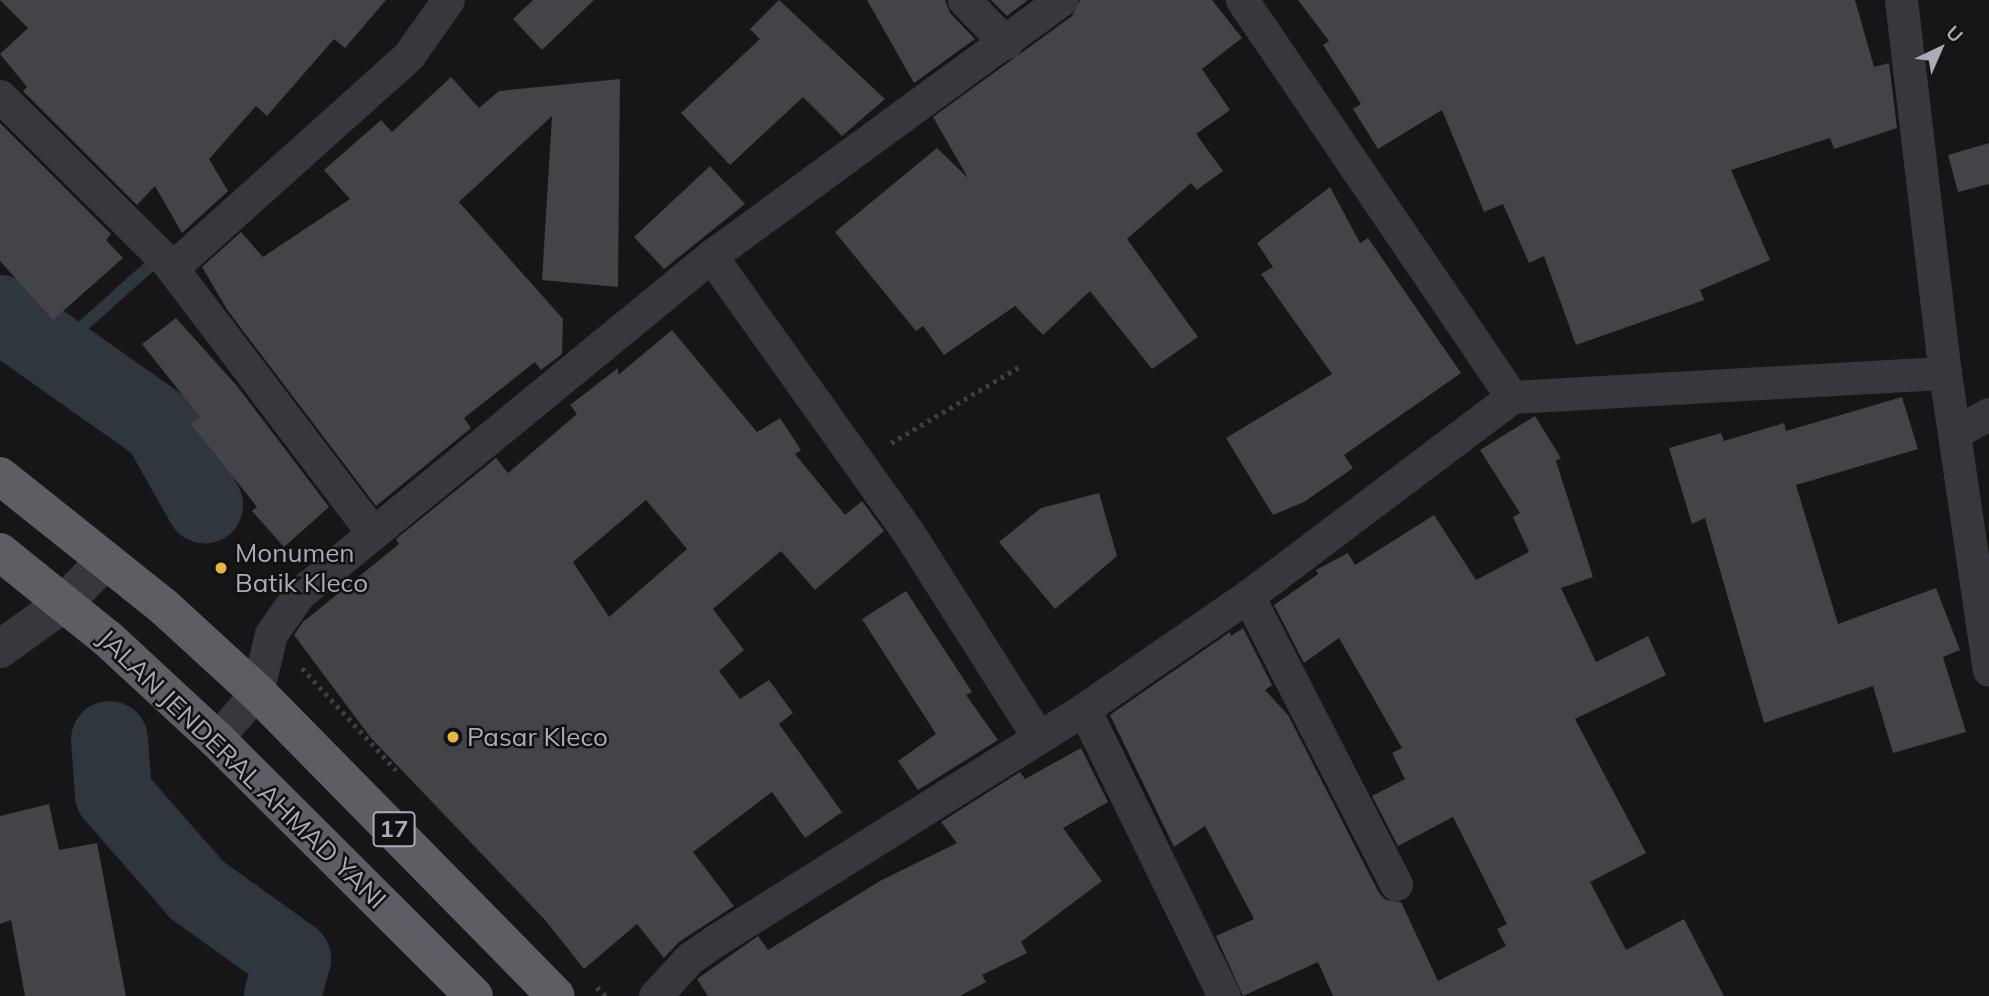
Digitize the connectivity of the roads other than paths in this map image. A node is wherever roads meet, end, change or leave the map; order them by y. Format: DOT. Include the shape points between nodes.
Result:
graph roads {
  1 [pos="447,0"];
  2 [pos="964,0"];
  3 [pos="1061,0"];
  4 [pos="1242,0"];
  5 [pos="1900,0"];
  6 [pos="1006,43"];
  7 [pos="0,96"];
  8 [pos="711,256"];
  9 [pos="163,258"];
  10 [pos="1945,373"];
  11 [pos="1512,397"];
  12 [pos="1989,414"];
  13 [pos="1956,432"];
  14 [pos="0,476"];
  15 [pos="372,532"];
  16 [pos="0,552"];
  17 [pos="106,560"];
  18 [pos="1248,596"];
  19 [pos="64,603"];
  20 [pos="14,640"];
  21 [pos="1989,670"];
  22 [pos="257,692"];
  23 [pos="1084,709"];
  24 [pos="1038,737"];
  25 [pos="216,739"];
  26 [pos="1396,884"];
  27 [pos="474,996"];
  28 [pos="556,996"];
  29 [pos="655,996"];
  30 [pos="1224,996"];
  1 -- 9 [label="street" via="408,55"];
  2 -- 6 [label="street"];
  3 -- 6 [label="street"];
  4 -- 11 [label="street"];
  5 -- 10 [label="street"];
  6 -- 8 [label="street"];
  7 -- 9 [label="street"];
  8 -- 15 [label="street"];
  8 -- 24 [label="street" via="861,463"];
  9 -- 15 [label="street"];
  10 -- 11 [label="street"];
  10 -- 13 [label="street"];
  11 -- 18 [label="street"];
  12 -- 13 [label="street"];
  13 -- 21 [label="street"];
  14 -- 17 [label="highway, 17"];
  15 -- 22 [label="street" via="279,616"];
  16 -- 19 [label="highway, JALAN JENDERAL AHMAD YANI / 17"];
  17 -- 19 [label="street"];
  17 -- 22 [label="highway, 17"];
  18 -- 23 [label="street"];
  18 -- 26 [label="street" via="1323,734"];
  19 -- 20 [label="street"];
  19 -- 25 [label="highway, JALAN JENDERAL AHMAD YANI / 17"];
  22 -- 25 [label="street"];
  22 -- 28 [label="highway, 17"];
  23 -- 24 [label="street"];
  23 -- 30 [label="street"];
  24 -- 29 [label="street" via="716,940 690,958"];
  25 -- 27 [label="highway, JALAN JENDERAL AHMAD YANI / 17"];
}
